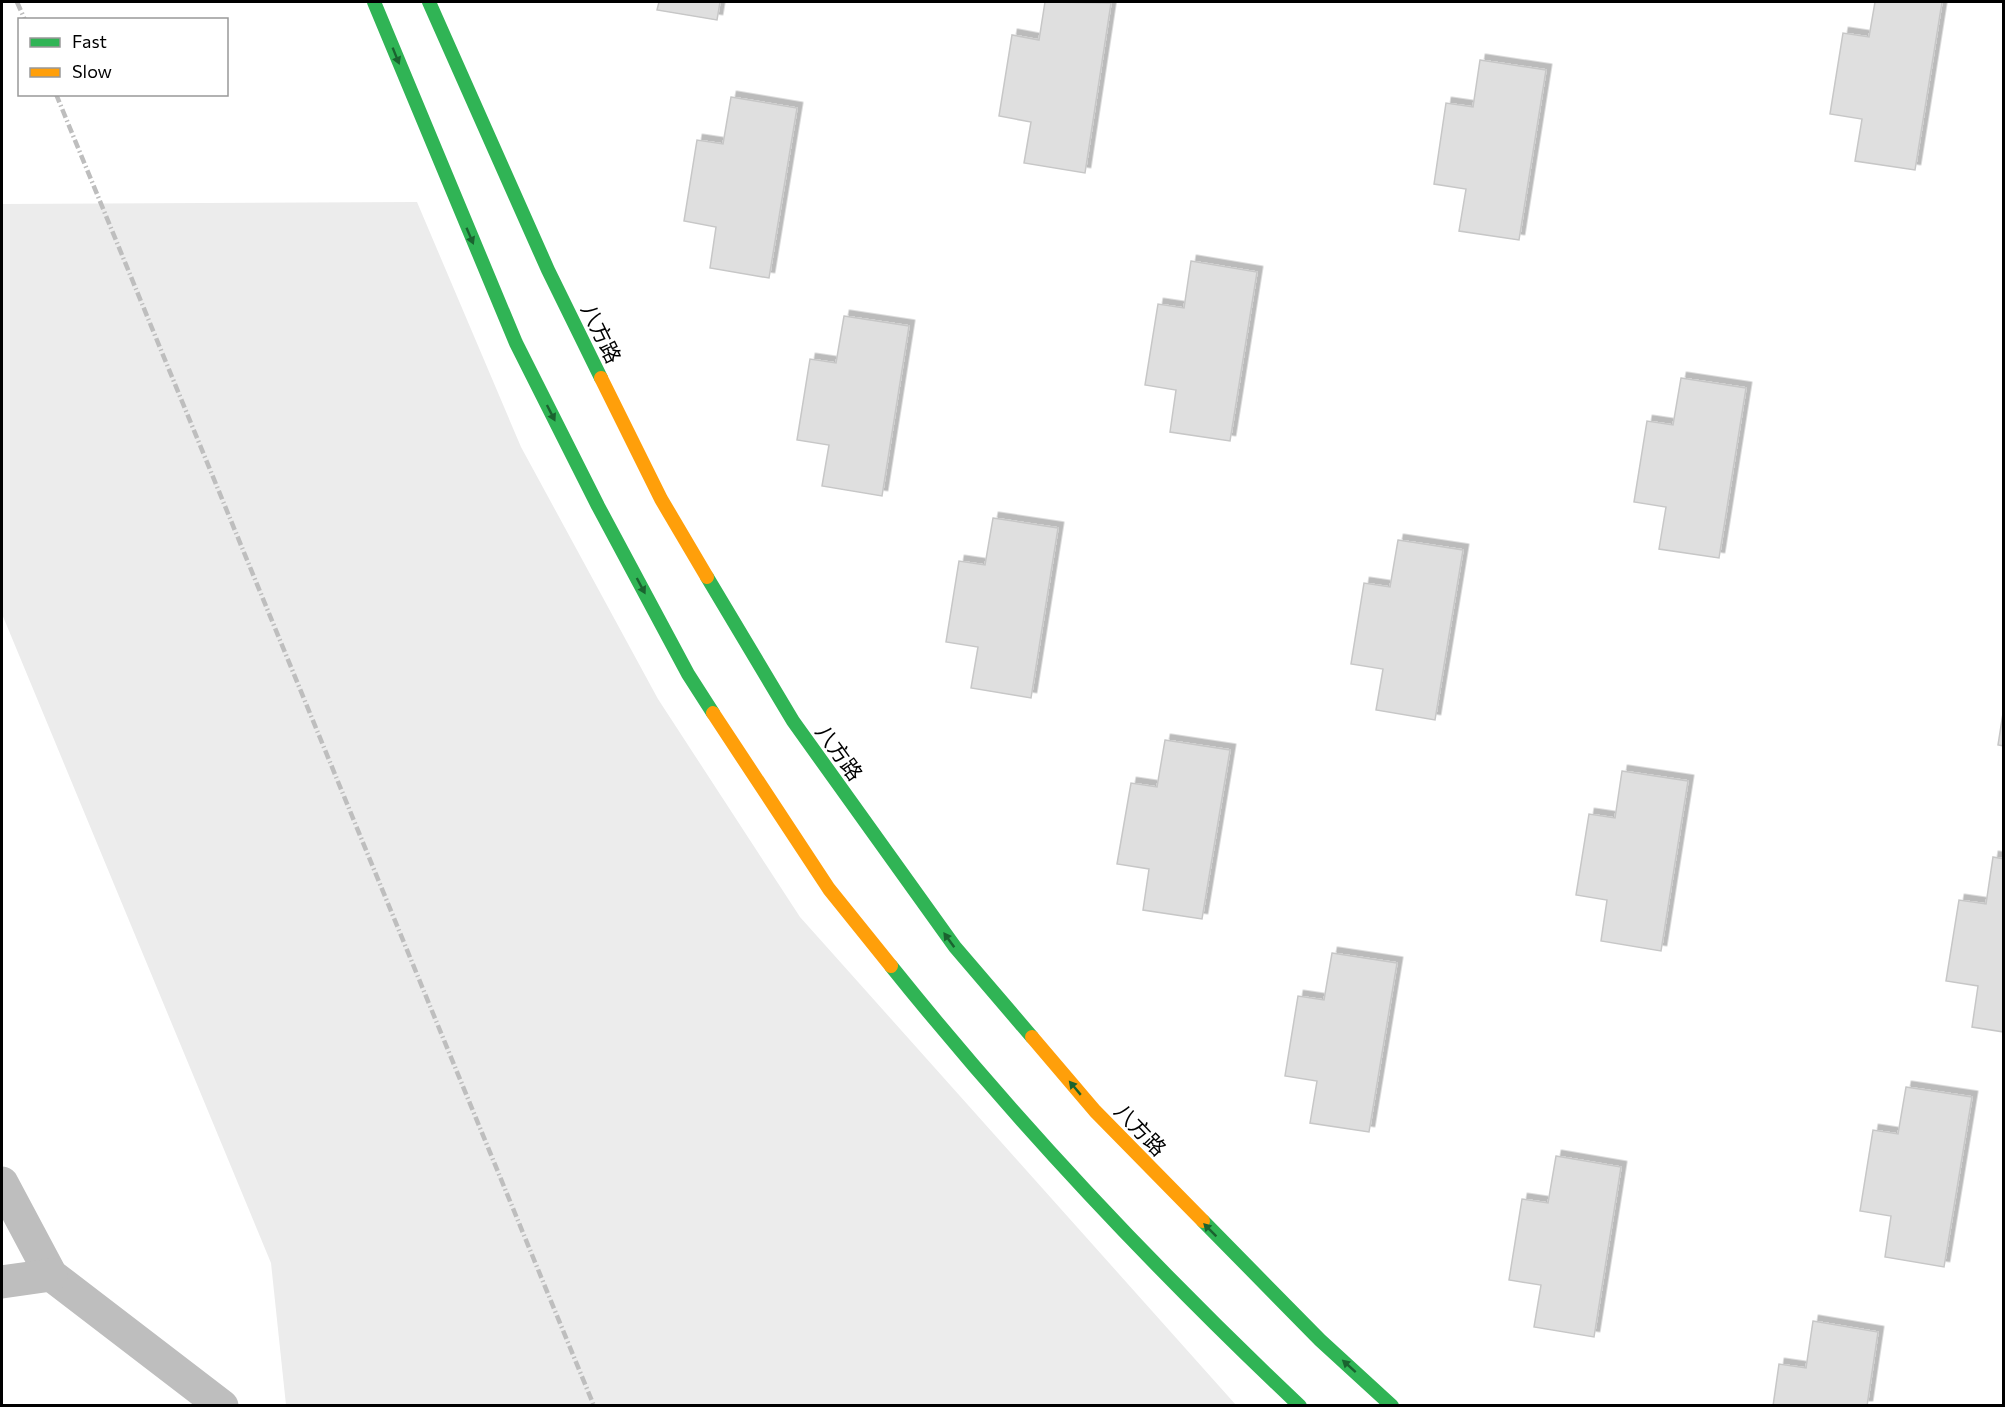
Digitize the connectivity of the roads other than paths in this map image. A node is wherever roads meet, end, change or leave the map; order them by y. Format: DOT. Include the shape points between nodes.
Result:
graph roads {
  1 [pos="374,2"];
  2 [pos="429,2"];
  3 [pos="2,1183"];
  4 [pos="51,1275"];
  5 [pos="2,1282"];
  6 [pos="222,1406"];
  7 [pos="1300,1406"];
  8 [pos="1392,1406"];
  1 -- 7 [label="main road, one-way" via="516,343 598,506 688,674 822,879 961,1053 1113,1222 1200,1312"];
  8 -- 2 [label="main road, 八方路, one-way" via="1320,1340 1095,1112 955,947 793,721 656,488 548,270"];
  3 -- 4 [label="street"];
  4 -- 5 [label="street"];
  4 -- 6 [label="street"];
}
